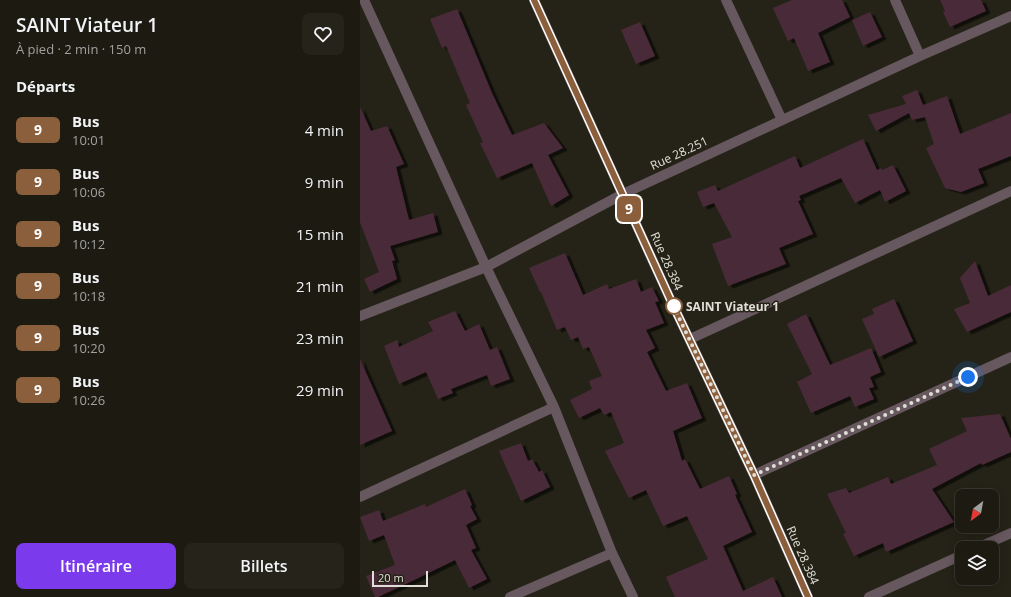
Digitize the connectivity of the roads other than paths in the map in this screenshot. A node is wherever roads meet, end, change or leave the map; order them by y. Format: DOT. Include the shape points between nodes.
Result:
graph roads {
  1 [pos="534,0"];
  2 [pos="726,0"];
  3 [pos="895,0"];
  4 [pos="363,6"];
  5 [pos="1011,16"];
  6 [pos="920,56"];
  7 [pos="782,120"];
  8 [pos="1011,191"];
  9 [pos="622,194"];
  10 [pos="486,267"];
  11 [pos="360,316"];
  12 [pos="690,339"];
  13 [pos="1011,357"];
  14 [pos="554,407"];
  15 [pos="754,475"];
  16 [pos="360,497"];
  17 [pos="1011,533"];
  18 [pos="993,541"];
  19 [pos="612,553"];
  20 [pos="955,558"];
  21 [pos="510,597"];
  22 [pos="633,597"];
  23 [pos="808,597"];
  24 [pos="869,597"];
  1 -- 9 [label="street, Rue 28.384"];
  2 -- 7 [label="street"];
  3 -- 6 [label="street"];
  4 -- 10 [label="street"];
  5 -- 6 [label="street, Rue 28.251"];
  6 -- 7 [label="street, Rue 28.251"];
  7 -- 9 [label="street, Rue 28.251"];
  8 -- 12 [label="street"];
  9 -- 10 [label="street, Rue 28.251"];
  9 -- 12 [label="street, Rue 28.384"];
  10 -- 11 [label="street, Rue 28.251"];
  10 -- 14 [label="street"];
  12 -- 15 [label="street, Rue 28.384"];
  13 -- 15 [label="street"];
  14 -- 16 [label="street"];
  14 -- 19 [label="street"];
  15 -- 23 [label="street, Rue 28.384"];
  17 -- 18 [label="street"];
  19 -- 21 [label="street"];
  19 -- 22 [label="street"];
  20 -- 24 [label="street"];
}
